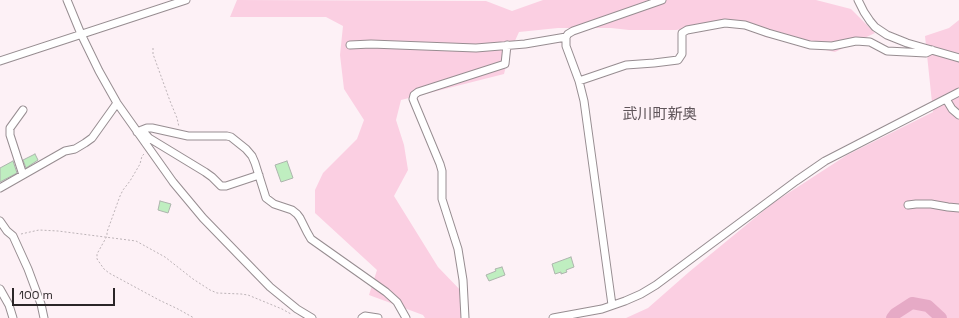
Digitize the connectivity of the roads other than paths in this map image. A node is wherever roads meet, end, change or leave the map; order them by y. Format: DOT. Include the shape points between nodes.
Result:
graph roads {
  1 [pos="67,0"];
  2 [pos="186,0"];
  3 [pos="662,0"];
  4 [pos="858,0"];
  5 [pos="81,34"];
  6 [pos="566,37"];
  7 [pos="350,45"];
  8 [pos="507,45"];
  9 [pos="932,50"];
  10 [pos="959,58"];
  11 [pos="0,61"];
  12 [pos="579,81"];
  13 [pos="959,92"];
  14 [pos="946,99"];
  15 [pos="117,103"];
  16 [pos="23,110"];
  17 [pos="959,115"];
  18 [pos="140,131"];
  19 [pos="23,175"];
  20 [pos="259,175"];
  21 [pos="0,188"];
  22 [pos="908,206"];
  23 [pos="959,208"];
  24 [pos="0,221"];
  25 [pos="0,289"];
  26 [pos="612,306"];
  27 [pos="13,318"];
  28 [pos="44,318"];
  29 [pos="312,318"];
  30 [pos="362,318"];
  31 [pos="378,318"];
  32 [pos="406,318"];
  33 [pos="465,318"];
  34 [pos="553,318"];
  1 -- 5 [label="street"];
  2 -- 5 [label="street"];
  3 -- 6 [label="street" via="573,31"];
  4 -- 9 [label="street" via="875,27 887,35"];
  5 -- 11 [label="street"];
  5 -- 15 [label="street"];
  6 -- 8 [label="street"];
  6 -- 12 [label="street" via="566,46"];
  7 -- 8 [label="street" via="476,48"];
  8 -- 33 [label="street" via="504,64 418,92 413,100 442,171 442,199 458,249"];
  9 -- 10 [label="street"];
  9 -- 12 [label="street" via="926,53 887,51 870,42 856,41 832,46 810,45 745,25 725,23 686,30 682,33 682,54 678,60 626,65"];
  12 -- 26 [label="street" via="584,101"];
  13 -- 14 [label="street"];
  14 -- 17 [label="street"];
  14 -- 26 [label="street" via="825,161 656,285"];
  15 -- 18 [label="street"];
  15 -- 19 [label="street" via="92,138"];
  16 -- 19 [label="street" via="10,128"];
  18 -- 20 [label="street" via="205,172 221,186"];
  18 -- 20 [label="street" via="152,128 188,136 231,137 252,156"];
  18 -- 29 [label="street" via="149,150 203,218 270,287"];
  19 -- 21 [label="street"];
  20 -- 32 [label="street" via="266,198 297,214 311,239 386,292 397,302"];
  22 -- 23 [label="street" via="931,204"];
  24 -- 28 [label="street" via="13,236 28,269"];
  25 -- 27 [label="street"];
  26 -- 34 [label="street"];
  30 -- 31 [label="street"];
}
